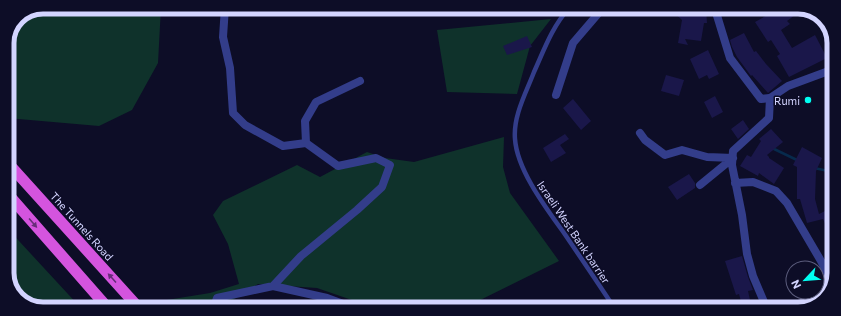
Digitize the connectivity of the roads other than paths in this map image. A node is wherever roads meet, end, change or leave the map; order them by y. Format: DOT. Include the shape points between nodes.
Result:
graph roads {
  1 [pos="225,14"];
  2 [pos="564,14"];
  3 [pos="597,14"];
  4 [pos="717,14"];
  5 [pos="827,72"];
  6 [pos="360,81"];
  7 [pos="556,95"];
  8 [pos="770,98"];
  9 [pos="640,133"];
  10 [pos="306,143"];
  11 [pos="732,158"];
  12 [pos="14,170"];
  13 [pos="736,183"];
  14 [pos="700,186"];
  15 [pos="14,201"];
  16 [pos="820,260"];
  17 [pos="273,286"];
  18 [pos="103,302"];
  19 [pos="133,302"];
  20 [pos="216,302"];
  21 [pos="338,302"];
  22 [pos="611,302"];
  23 [pos="764,302"];
  1 -- 10 [label="street" via="223,36 230,68 233,113 244,125 282,146"];
  2 -- 22 [label="lane, Israeli West Bank barrier" via="546,45 523,100 516,123 515,139 518,155 533,188"];
  3 -- 7 [label="street" via="574,43"];
  4 -- 8 [label="street" via="730,58 761,99"];
  5 -- 8 [label="street" via="788,86"];
  6 -- 10 [label="street" via="316,102 305,122"];
  8 -- 11 [label="street" via="769,118 733,151"];
  9 -- 11 [label="street" via="665,155 682,150"];
  10 -- 17 [label="street" via="338,166 376,158 390,165 382,187 301,256"];
  11 -- 13 [label="street"];
  11 -- 14 [label="street"];
  19 -- 12 [label="highway, The Tunnels Road, one-way"];
  13 -- 16 [label="street" via="754,182 776,191 787,203"];
  13 -- 23 [label="street" via="747,254"];
  15 -- 18 [label="highway, one-way"];
  17 -- 20 [label="street" via="217,298"];
  17 -- 21 [label="street"];
}
